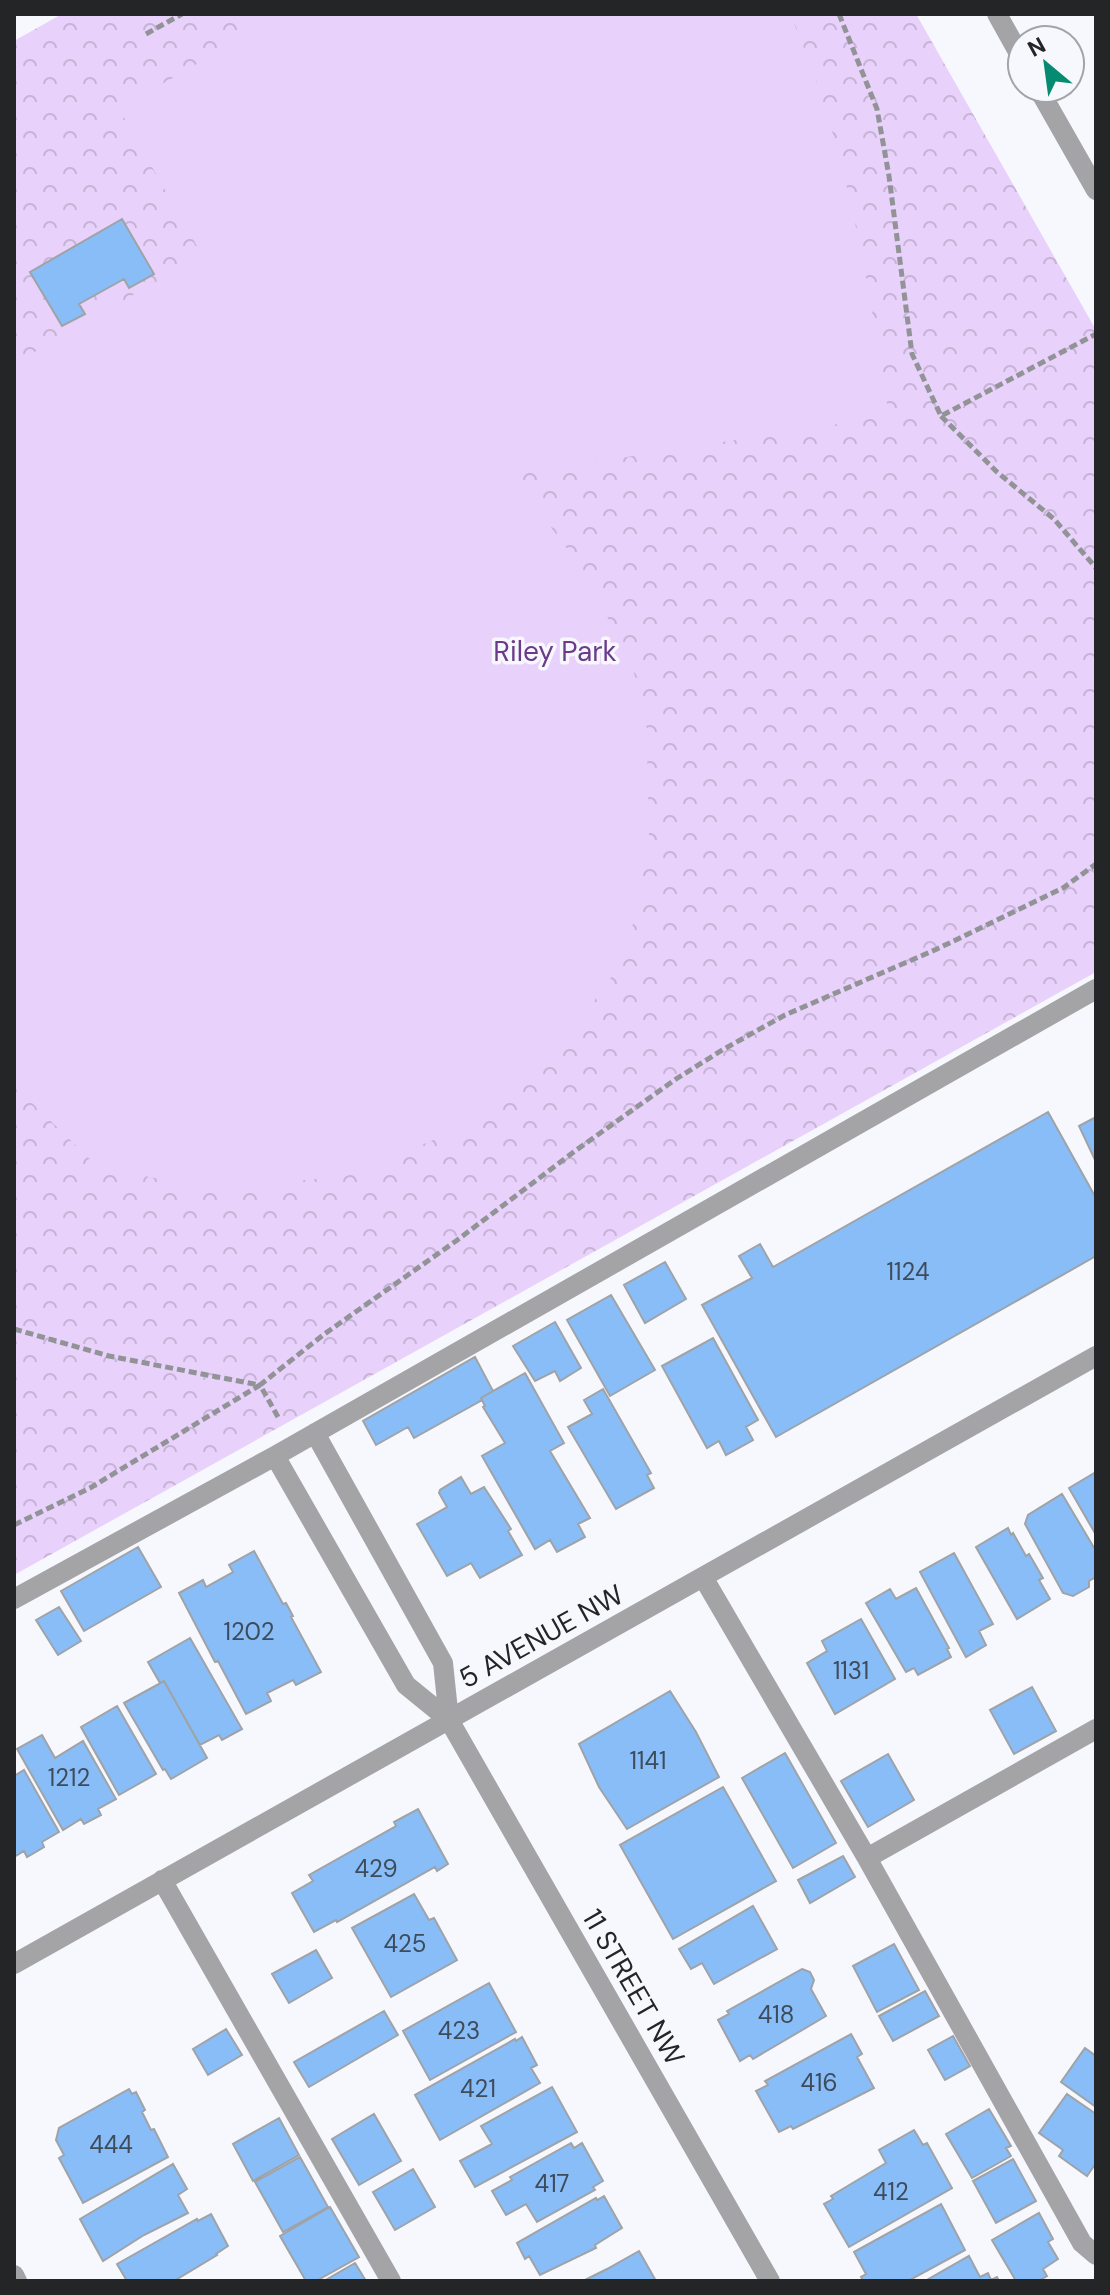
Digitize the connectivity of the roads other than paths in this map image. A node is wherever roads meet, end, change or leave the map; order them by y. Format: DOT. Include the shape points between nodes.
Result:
graph roads {
  1 [pos="1047,104"];
  2 [pos="1096,190"];
  3 [pos="1096,989"];
  4 [pos="1096,1356"];
  5 [pos="315,1433"];
  6 [pos="275,1456"];
  7 [pos="703,1577"];
  8 [pos="14,1599"];
  9 [pos="449,1720"];
  10 [pos="1096,1729"];
  11 [pos="867,1858"];
  12 [pos="162,1880"];
  13 [pos="14,1964"];
  14 [pos="1096,2255"];
  15 [pos="14,2275"];
  16 [pos="17,2281"];
  17 [pos="391,2281"];
  18 [pos="770,2281"];
  1 -- 2 [label="street"];
  3 -- 5 [label="street"];
  4 -- 7 [label="street, 5 AVENUE NW"];
  5 -- 6 [label="street"];
  5 -- 9 [label="street, 11 STREET NW" via="443,1663"];
  6 -- 8 [label="street"];
  6 -- 9 [label="street, 11 STREET NW" via="406,1685"];
  7 -- 9 [label="street, 5 AVENUE NW"];
  7 -- 11 [label="street"];
  9 -- 12 [label="street, 5 AVENUE NW"];
  9 -- 18 [label="street, 11 STREET NW"];
  10 -- 11 [label="street"];
  11 -- 14 [label="street" via="1082,2243"];
  12 -- 13 [label="street, 5 AVENUE NW"];
  12 -- 17 [label="street"];
  15 -- 16 [label="street"];
}
